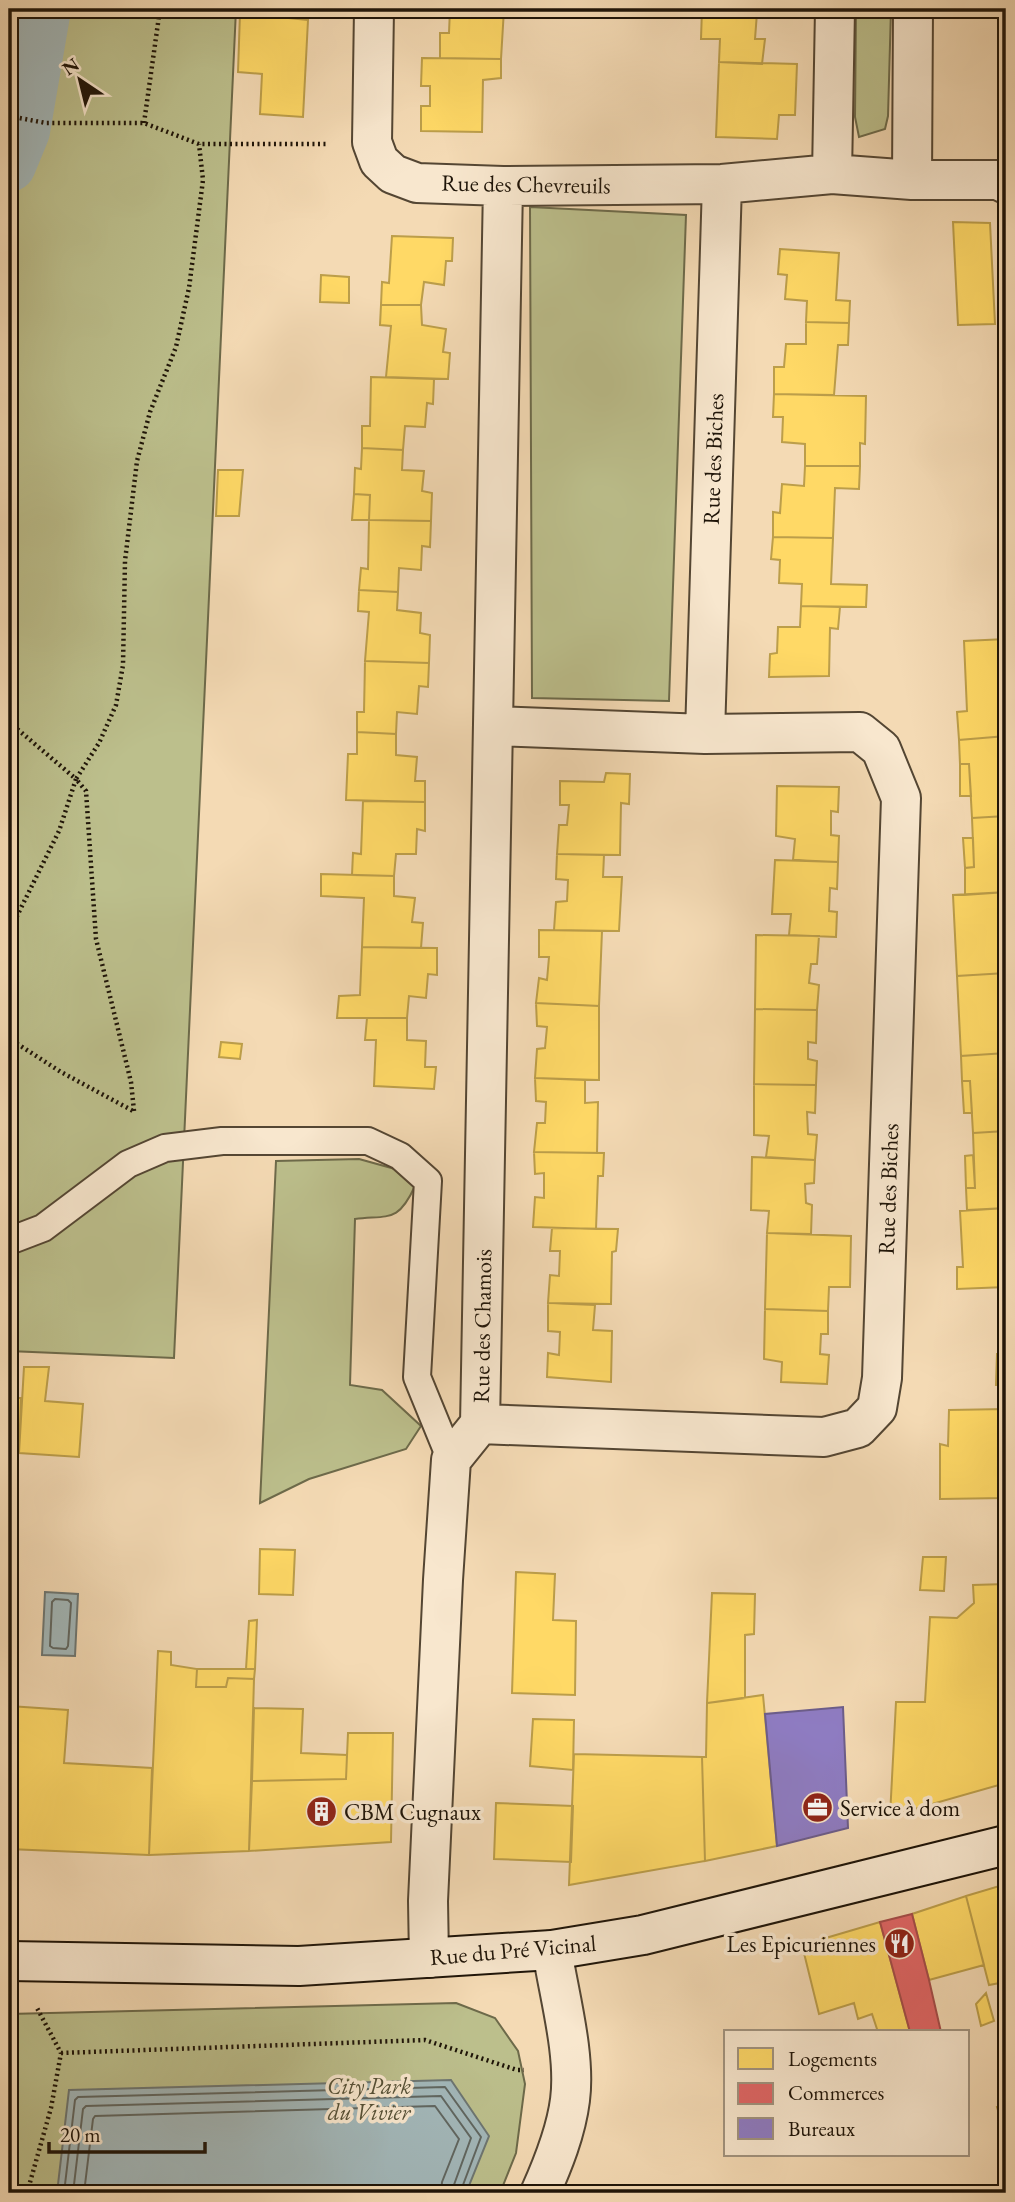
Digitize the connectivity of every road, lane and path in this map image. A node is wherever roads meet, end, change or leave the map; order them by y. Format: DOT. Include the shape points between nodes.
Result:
graph roads {
  1 [pos="160,9"];
  2 [pos="374,9"];
  3 [pos="835,9"];
  4 [pos="913,9"];
  5 [pos="9,116"];
  6 [pos="144,123"];
  7 [pos="372,142"];
  8 [pos="199,144"];
  9 [pos="832,174"];
  10 [pos="912,180"];
  11 [pos="722,184"];
  12 [pos="1006,184"];
  13 [pos="503,186"];
  14 [pos="9,722"];
  15 [pos="493,726"];
  16 [pos="705,734"];
  17 [pos="76,779"];
  18 [pos="9,947"];
  19 [pos="9,1030"];
  20 [pos="134,1111"];
  21 [pos="165,1148"];
  22 [pos="9,1241"];
  23 [pos="480,1424"];
  24 [pos="451,1460"];
  25 [pos="1006,1845"];
  26 [pos="552,1950"];
  27 [pos="429,1958"];
  28 [pos="12,1961"];
  29 [pos="61,2053"];
  30 [pos="572,2067"];
  31 [pos="27,2193"];
  32 [pos="540,2193"];
  1 -- 6 [label="path"];
  2 -- 7 [label="street"];
  3 -- 9 [label="street"];
  4 -- 10 [label="street"];
  5 -- 6 [label="path" via="46,123"];
  6 -- 8 [label="path"];
  7 -- 8 [label="path"];
  7 -- 13 [label="street, Rue des Chevreuils" via="379,161 393,174 417,183"];
  8 -- 17 [label="path" via="202,180 189,288 176,348 149,412 138,461 125,561 123,665 116,705"];
  9 -- 10 [label="street, Rue des Chevreuils"];
  9 -- 11 [label="street, Rue des Chevreuils"];
  10 -- 12 [label="street, Rue des Chevreuils" via="998,180"];
  11 -- 13 [label="street, Rue des Chevreuils"];
  11 -- 16 [label="street, Rue des Biches"];
  13 -- 15 [label="street, Rue des Chamois"];
  14 -- 17 [label="path"];
  15 -- 16 [label="street, Rue des Biches"];
  15 -- 23 [label="street, Rue des Chamois"];
  16 -- 23 [label="street, Rue des Biches" via="860,732 881,749 901,798 882,1378 877,1408 858,1429 824,1437"];
  17 -- 18 [label="path" via="59,831 16,918"];
  17 -- 20 [label="path" via="86,791 96,939"];
  19 -- 20 [label="path" via="16,1043 38,1058"];
  20 -- 21 [label="path" via="150,1122"];
  21 -- 22 [label="lane" via="128,1164 43,1228"];
  21 -- 24 [label="lane" via="222,1141 368,1141 400,1156 428,1181 417,1377"];
  23 -- 24 [label="street, Rue des Chamois"];
  24 -- 27 [label="street" via="429,1873"];
  25 -- 26 [label="street, Rue du Pré Vicinal" via="643,1935"];
  26 -- 27 [label="street, Rue du Pré Vicinal"];
  26 -- 30 [label="street"];
  27 -- 28 [label="street, Rue du Pré Vicinal" via="299,1966"];
  28 -- 29 [label="path"];
  29 -- 30 [label="path" via="425,2040 517,2070"];
  29 -- 31 [label="path"];
  30 -- 32 [label="street" via="570,2101"];
}
